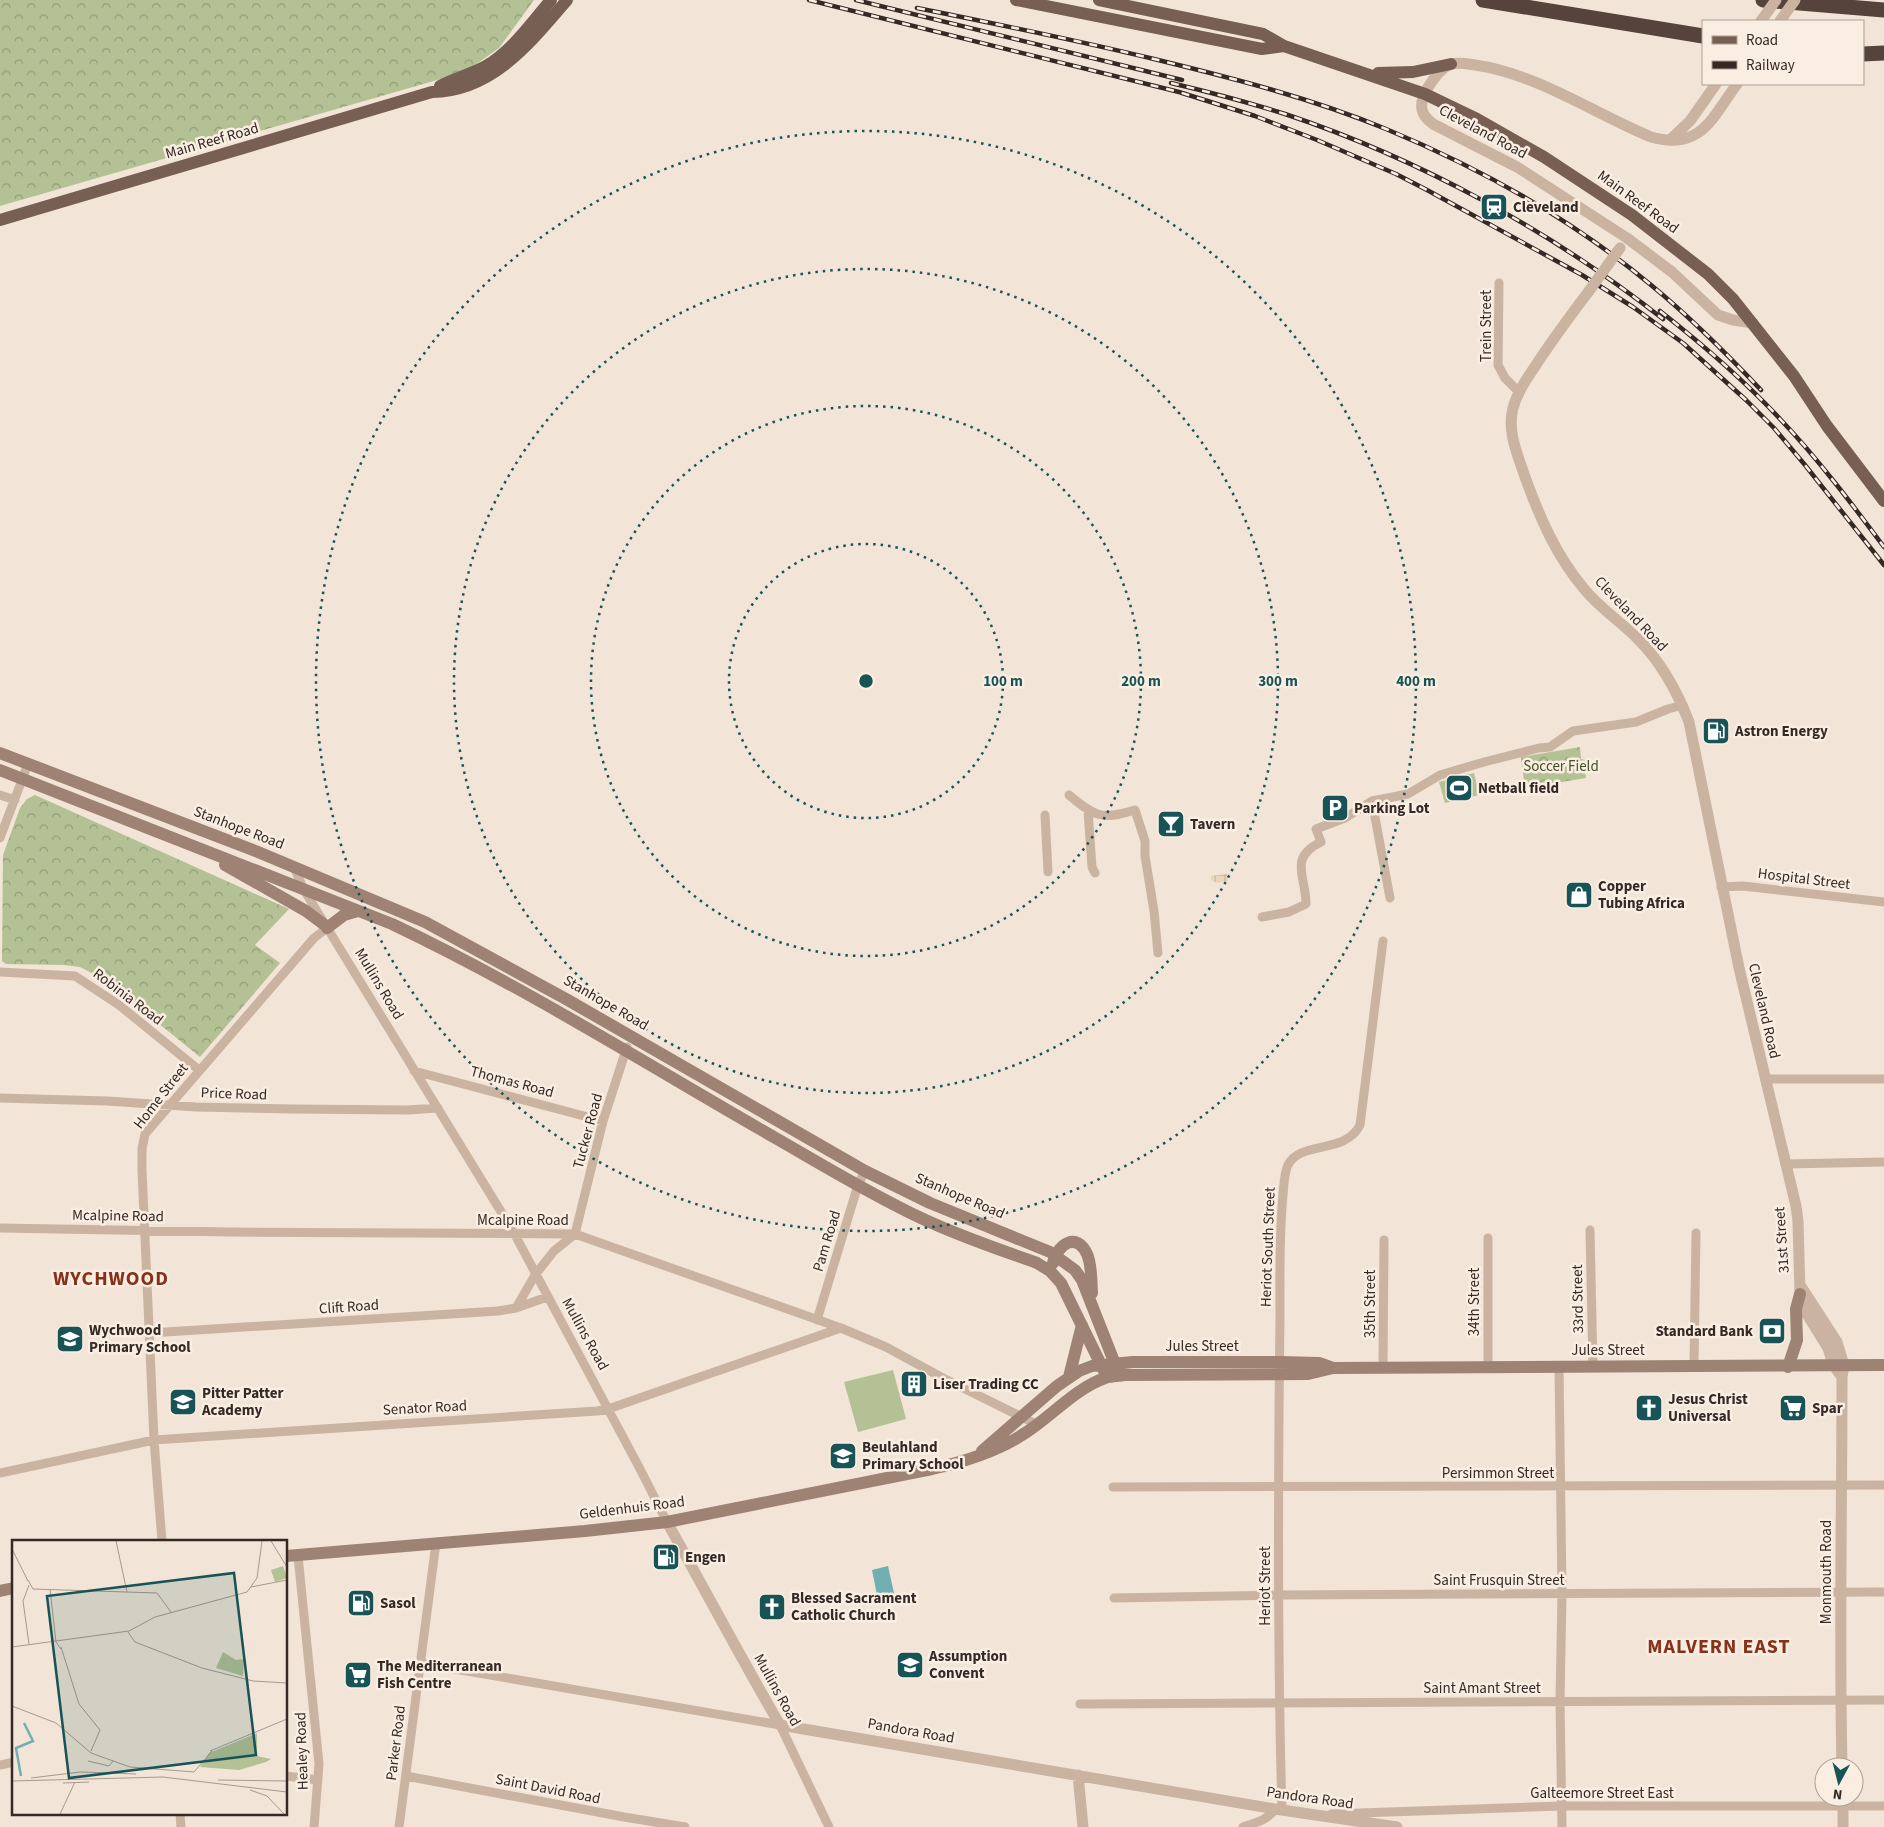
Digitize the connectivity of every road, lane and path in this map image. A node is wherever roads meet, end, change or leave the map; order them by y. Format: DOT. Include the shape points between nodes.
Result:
graph roads {
  1 [pos="551,0"];
  2 [pos="567,0"];
  3 [pos="1016,0"];
  4 [pos="1099,0"];
  5 [pos="1483,0"];
  6 [pos="1763,0"];
  7 [pos="1776,0"];
  8 [pos="1795,0"];
  9 [pos="1884,10"];
  10 [pos="1762,20"];
  11 [pos="1781,20"];
  12 [pos="1702,36"];
  13 [pos="1284,46"];
  14 [pos="1864,53"];
  15 [pos="1884,53"];
  16 [pos="1451,64"];
  17 [pos="1364,72"];
  18 [pos="1715,85"];
  19 [pos="1736,85"];
  20 [pos="432,92"];
  21 [pos="1425,94"];
  22 [pos="1670,140"];
  23 [pos="0,220"];
  24 [pos="1627,238"];
  25 [pos="1499,283"];
  26 [pos="1753,323"];
  27 [pos="1519,392"];
  28 [pos="1884,501"];
  29 [pos="1683,706"];
  30 [pos="0,753"];
  31 [pos="28,764"];
  32 [pos="0,770"];
  33 [pos="23,778"];
  34 [pos="0,795"];
  35 [pos="1070,795"];
  36 [pos="15,800"];
  37 [pos="1372,800"];
  38 [pos="1088,811"];
  39 [pos="1045,815"];
  40 [pos="0,838"];
  41 [pos="184,841"];
  42 [pos="294,867"];
  43 [pos="1048,872"];
  44 [pos="1095,872"];
  45 [pos="1721,887"];
  46 [pos="304,890"];
  47 [pos="1390,898"];
  48 [pos="1884,902"];
  49 [pos="358,911"];
  50 [pos="1262,917"];
  51 [pos="327,927"];
  52 [pos="1383,941"];
  53 [pos="1158,953"];
  54 [pos="0,972"];
  55 [pos="630,1036"];
  56 [pos="626,1051"];
  57 [pos="199,1070"];
  58 [pos="414,1071"];
  59 [pos="692,1071"];
  60 [pos="1765,1079"];
  61 [pos="1884,1079"];
  62 [pos="683,1085"];
  63 [pos="0,1098"];
  64 [pos="170,1104"];
  65 [pos="438,1108"];
  66 [pos="604,1121"];
  67 [pos="1884,1162"];
  68 [pos="1785,1164"];
  69 [pos="865,1171"];
  70 [pos="858,1185"];
  71 [pos="930,1203"];
  72 [pos="920,1218"];
  73 [pos="0,1228"];
  74 [pos="145,1230"];
  75 [pos="1590,1230"];
  76 [pos="1696,1233"];
  77 [pos="514,1234"];
  78 [pos="575,1234"];
  79 [pos="1488,1238"];
  80 [pos="1384,1240"];
  81 [pos="1055,1255"];
  82 [pos="1051,1273"];
  83 [pos="535,1275"];
  84 [pos="1800,1289"];
  85 [pos="547,1297"];
  86 [pos="516,1308"];
  87 [pos="1094,1308"];
  88 [pos="817,1320"];
  89 [pos="1082,1324"];
  90 [pos="841,1328"];
  91 [pos="150,1333"];
  92 [pos="1101,1365"];
  93 [pos="1884,1365"];
  94 [pos="1694,1366"];
  95 [pos="1788,1366"];
  96 [pos="1488,1367"];
  97 [pos="1559,1367"];
  98 [pos="1593,1367"];
  99 [pos="1279,1368"];
  100 [pos="1383,1368"];
  101 [pos="1840,1369"];
  102 [pos="1113,1372"];
  103 [pos="1069,1377"];
  104 [pos="608,1409"];
  105 [pos="1022,1416"];
  106 [pos="1038,1425"];
  107 [pos="154,1440"];
  108 [pos="976,1456"];
  109 [pos="0,1473"];
  110 [pos="1841,1485"];
  111 [pos="1884,1485"];
  112 [pos="1278,1486"];
  113 [pos="1113,1487"];
  114 [pos="1561,1487"];
  115 [pos="667,1522"];
  116 [pos="162,1540"];
  117 [pos="436,1543"];
  118 [pos="292,1556"];
  119 [pos="1884,1592"];
  120 [pos="1842,1593"];
  121 [pos="1562,1594"];
  122 [pos="1279,1595"];
  123 [pos="1114,1598"];
  124 [pos="420,1663"];
  125 [pos="1884,1700"];
  126 [pos="1560,1701"];
  127 [pos="1840,1701"];
  128 [pos="1279,1703"];
  129 [pos="1080,1704"];
  130 [pos="780,1725"];
  131 [pos="1842,1757"];
  132 [pos="1078,1775"];
  133 [pos="288,1776"];
  134 [pos="406,1776"];
  135 [pos="318,1780"];
  136 [pos="1814,1802"];
  137 [pos="1864,1804"];
  138 [pos="1562,1806"];
  139 [pos="1884,1806"];
  140 [pos="1843,1807"];
  141 [pos="1279,1809"];
  142 [pos="180,1814"];
  143 [pos="1320,1814"];
  144 [pos="624,1818"];
  145 [pos="181,1827"];
  146 [pos="314,1827"];
  147 [pos="399,1827"];
  148 [pos="622,1827"];
  149 [pos="686,1827"];
  150 [pos="828,1827"];
  151 [pos="1083,1827"];
  152 [pos="1243,1827"];
  153 [pos="1397,1827"];
  154 [pos="1562,1827"];
  155 [pos="1843,1827"];
  1 -- 20 [label="main road, Main Reef Road" via="501,56"];
  2 -- 20 [label="main road, Main Reef Road" via="511,62 472,83 444,92"];
  3 -- 13 [label="main road, Main Reef Road" via="1262,49"];
  4 -- 13 [label="main road, Main Reef Road" via="1256,32"];
  5 -- 12 [label="highway"];
  6 -- 9 [label="highway"];
  7 -- 10 [label="street, bridge"];
  8 -- 11 [label="street, bridge"];
  13 -- 17 [label="main road, Main Reef Road"];
  14 -- 15 [label="highway"];
  16 -- 17 [label="main road" via="1402,73"];
  16 -- 21 [label="street, Cleveland Road" via="1439,73"];
  16 -- 22 [label="street" via="1483,66 1523,78 1640,132 1660,140"];
  17 -- 21 [label="main road, Main Reef Road"];
  18 -- 22 [label="street" via="1690,121"];
  19 -- 22 [label="street" via="1701,132 1683,141"];
  20 -- 23 [label="main road, Main Reef Road"];
  21 -- 24 [label="street, Cleveland Road" via="1421,110 1433,124 1517,167"];
  21 -- 26 [label="main road, Main Reef Road" via="1544,157 1632,215 1708,274"];
  24 -- 26 [label="street, Cleveland Road" via="1672,272 1718,315"];
  24 -- 27 [label="street, Cleveland Road, bridge"];
  25 -- 27 [label="street, Trein Street" via="1498,365"];
  26 -- 28 [label="main road, Main Reef Road"];
  27 -- 29 [label="street, Cleveland Road" via="1512,416 1512,435 1548,535 1585,590 1654,656"];
  29 -- 37 [label="street" via="1636,722 1573,731 1550,747 1440,775 1408,794"];
  29 -- 45 [label="street, Cleveland Road" via="1697,754"];
  30 -- 31 [label="main road, Stanhope Road"];
  31 -- 33 [label="street"];
  31 -- 42 [label="main road, Stanhope Road"];
  32 -- 33 [label="main road"];
  33 -- 36 [label="street"];
  33 -- 41 [label="main road"];
  34 -- 36 [label="street"];
  35 -- 38 [label="street"];
  36 -- 40 [label="street"];
  37 -- 47 [label="street"];
  37 -- 50 [label="street" via="1345,818 1316,829 1322,842 1310,848 1300,866 1306,904 1289,912"];
  38 -- 44 [label="street"];
  38 -- 53 [label="street" via="1098,816 1135,810 1145,841"];
  39 -- 43 [label="street"];
  41 -- 46 [label="main road"];
  41 -- 51 [label="main road" via="306,911"];
  42 -- 46 [label="street, Mullins Road"];
  42 -- 55 [label="main road, Stanhope Road" via="425,922"];
  45 -- 48 [label="street, Hospital Street" via="1743,886"];
  45 -- 60 [label="street, Cleveland Road"];
  46 -- 49 [label="main road"];
  46 -- 51 [label="street, Mullins Road"];
  49 -- 51 [label="main road" via="344,915"];
  49 -- 56 [label="main road" via="436,945"];
  51 -- 57 [label="street, Home Street"];
  51 -- 58 [label="street, Mullins Road"];
  52 -- 99 [label="street, Heriot South Street" via="1360,1125 1347,1141 1296,1156 1286,1168 1280,1225"];
  54 -- 57 [label="street, Robinia Road" via="75,976 119,1005"];
  55 -- 56 [label="street, Tucker Road"];
  55 -- 59 [label="main road, Stanhope Road"];
  56 -- 62 [label="main road"];
  56 -- 66 [label="street, Tucker Road"];
  57 -- 64 [label="street, Home Street"];
  58 -- 65 [label="street, Mullins Road"];
  58 -- 66 [label="street, Thomas Road"];
  59 -- 62 [label="main road"];
  59 -- 69 [label="main road, Stanhope Road"];
  60 -- 61 [label="street"];
  60 -- 68 [label="street, Cleveland Road"];
  62 -- 70 [label="main road"];
  63 -- 64 [label="street, Price Road"];
  64 -- 65 [label="street, Price Road" via="292,1109"];
  64 -- 74 [label="street, Home Street" via="143,1141"];
  65 -- 77 [label="street, Mullins Road"];
  66 -- 78 [label="street, Tucker Road"];
  67 -- 68 [label="street"];
  68 -- 84 [label="street, 31st Street" via="1798,1221"];
  69 -- 70 [label="street, Pam Road"];
  69 -- 71 [label="main road, Stanhope Road"];
  70 -- 72 [label="main road"];
  70 -- 88 [label="street, Pam Road"];
  71 -- 72 [label="main road"];
  71 -- 81 [label="main road, Stanhope Road"];
  72 -- 82 [label="main road" via="1037,1263"];
  73 -- 74 [label="street, Mcalpine Road"];
  74 -- 77 [label="street, Mcalpine Road"];
  74 -- 91 [label="street, Home Street"];
  75 -- 98 [label="street, 33rd Street"];
  76 -- 94 [label="street"];
  77 -- 78 [label="street, Mcalpine Road"];
  77 -- 83 [label="street, Mullins Road"];
  78 -- 83 [label="street" via="554,1251"];
  78 -- 88 [label="street, Mcalpine Road"];
  79 -- 96 [label="street, 34th Street"];
  80 -- 100 [label="street, 35th Street"];
  81 -- 82 [label="main road"];
  81 -- 87 [label="main road, Stanhope Road" via="1075,1270"];
  81 -- 87 [label="main road" via="1060,1246 1067,1243 1074,1242 1084,1248 1089,1262"];
  82 -- 89 [label="main road" via="1061,1282"];
  83 -- 85 [label="street, Mullins Road"];
  83 -- 86 [label="street"];
  84 -- 95 [label="main road" via="1797,1340"];
  84 -- 101 [label="street, 31st Street" via="1805,1311"];
  85 -- 86 [label="street, Clift Road"];
  85 -- 104 [label="street, Mullins Road"];
  86 -- 91 [label="street, Clift Road"];
  87 -- 102 [label="main road, Stanhope Road"];
  88 -- 90 [label="street, Mcalpine Road"];
  89 -- 92 [label="main road"];
  89 -- 103 [label="main road"];
  90 -- 104 [label="street, Senator Road"];
  90 -- 105 [label="street, Mcalpine Road" via="886,1347"];
  91 -- 107 [label="street, Home Street"];
  92 -- 102 [label="main road"];
  92 -- 103 [label="main road, Geldenhuis Road" via="1085,1368"];
  93 -- 101 [label="main road, Jules Street"];
  94 -- 95 [label="main road, Jules Street"];
  94 -- 98 [label="main road, Jules Street"];
  95 -- 101 [label="main road, Jules Street"];
  96 -- 97 [label="main road, Jules Street"];
  96 -- 100 [label="main road, Jules Street"];
  97 -- 98 [label="main road, Jules Street"];
  97 -- 114 [label="street"];
  99 -- 100 [label="main road, Jules Street" via="1308,1374 1333,1368"];
  99 -- 102 [label="main road, Jules Street"];
  99 -- 112 [label="street, Heriot Street"];
  101 -- 110 [label="street, Monmouth Road"];
  102 -- 106 [label="main road, Geldenhuis Road" via="1080,1392"];
  103 -- 105 [label="main road, Geldenhuis Road"];
  104 -- 107 [label="street, Senator Road"];
  104 -- 115 [label="street, Mullins Road"];
  105 -- 106 [label="street, Mcalpine Road"];
  105 -- 108 [label="main road, Geldenhuis Road"];
  106 -- 108 [label="main road, Geldenhuis Road" via="1004,1446"];
  107 -- 109 [label="street, Senator Road"];
  107 -- 116 [label="street, Home Street"];
  108 -- 115 [label="main road, Geldenhuis Road" via="932,1469"];
  110 -- 111 [label="street, Persimmon Street"];
  110 -- 114 [label="street, Persimmon Street"];
  110 -- 120 [label="street, Monmouth Road"];
  112 -- 113 [label="street, Persimmon Street"];
  112 -- 114 [label="street, Persimmon Street"];
  112 -- 122 [label="street, Heriot Street"];
  114 -- 121 [label="street"];
  115 -- 117 [label="main road, Geldenhuis Road"];
  115 -- 130 [label="street, Mullins Road"];
  117 -- 118 [label="main road, Geldenhuis Road"];
  117 -- 124 [label="street, Parker Road"];
  118 -- 135 [label="street, Healey Road" via="314,1708"];
  119 -- 120 [label="street, Saint Frusquin Street"];
  120 -- 121 [label="street, Saint Frusquin Street"];
  120 -- 127 [label="street, Monmouth Road"];
  121 -- 122 [label="street, Saint Frusquin Street"];
  121 -- 126 [label="street"];
  122 -- 123 [label="street, Saint Frusquin Street"];
  122 -- 128 [label="street, Heriot Street"];
  124 -- 130 [label="street, Pandora Road"];
  124 -- 134 [label="street, Parker Road"];
  125 -- 127 [label="street, Saint Amant Street"];
  126 -- 127 [label="street, Saint Amant Street"];
  126 -- 128 [label="street, Saint Amant Street"];
  126 -- 138 [label="street"];
  127 -- 131 [label="street, Monmouth Road"];
  128 -- 129 [label="street, Saint Amant Street"];
  128 -- 141 [label="street, Heriot Street"];
  130 -- 132 [label="street, Pandora Road"];
  130 -- 150 [label="street, Mullins Road"];
  132 -- 141 [label="street, Pandora Road"];
  132 -- 151 [label="street"];
  133 -- 135 [label="street"];
  134 -- 144 [label="street, Saint David Road"];
  134 -- 147 [label="street, Parker Road"];
  135 -- 146 [label="street, Healey Road"];
  136 -- 138 [label="street, Galteemore Street East"];
  137 -- 139 [label="street, Galteemore Street East"];
  138 -- 143 [label="street, Galteemore Street East"];
  138 -- 154 [label="street"];
  140 -- 155 [label="street"];
  141 -- 143 [label="street, Pandora Road"];
  141 -- 152 [label="street" via="1266,1819"];
  142 -- 145 [label="street"];
  143 -- 153 [label="street, Pandora Road"];
  144 -- 148 [label="street"];
  144 -- 149 [label="street, Saint David Road"];
}
